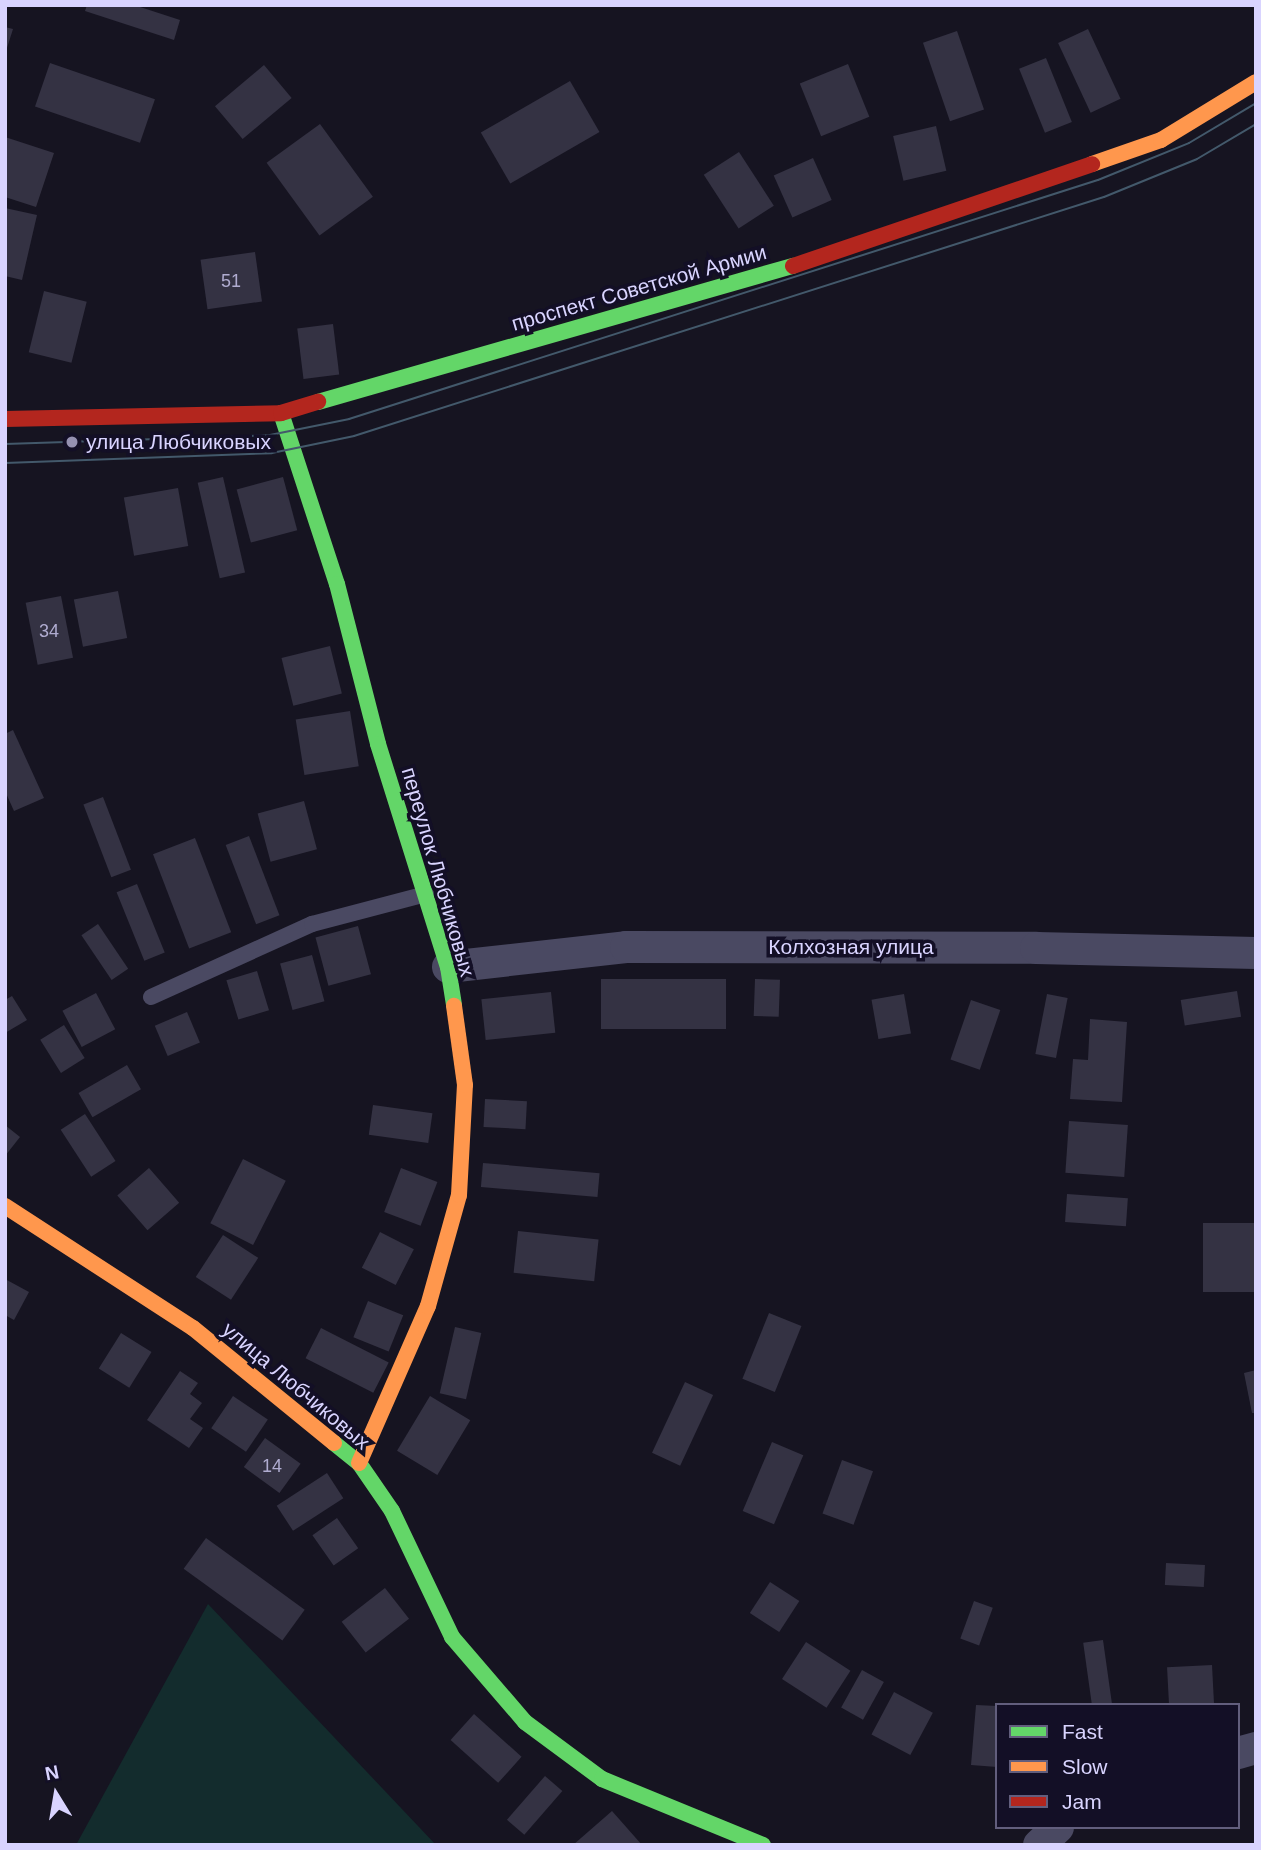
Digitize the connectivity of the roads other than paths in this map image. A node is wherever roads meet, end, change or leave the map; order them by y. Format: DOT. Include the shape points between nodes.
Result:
graph roads {
  1 [pos="1256,82"];
  2 [pos="281,413"];
  3 [pos="5,419"];
  4 [pos="426,894"];
  5 [pos="1256,953"];
  6 [pos="448,967"];
  7 [pos="151,998"];
  8 [pos="5,1206"];
  9 [pos="359,1464"];
  10 [pos="1056,1829"];
  11 [pos="763,1845"];
  12 [pos="1039,1845"];
  1 -- 2 [label="street, проспект Советской Армии" via="1161,140 799,264"];
  2 -- 3 [label="street, проспект Советской Армии"];
  2 -- 4 [label="street, переулок Любчиковых" via="337,584 378,744"];
  4 -- 6 [label="street, переулок Любчиковых"];
  4 -- 7 [label="lane" via="312,924"];
  5 -- 6 [label="street, Колхозная улица" via="626,947"];
  6 -- 9 [label="street, переулок Любчиковых" via="465,1085 459,1195 428,1306"];
  8 -- 9 [label="street, улица Любчиковых" via="193,1328"];
  9 -- 11 [label="street, улица Любчиковых" via="392,1511 452,1637 525,1722 601,1779"];
  10 -- 12 [label="street"];
}
